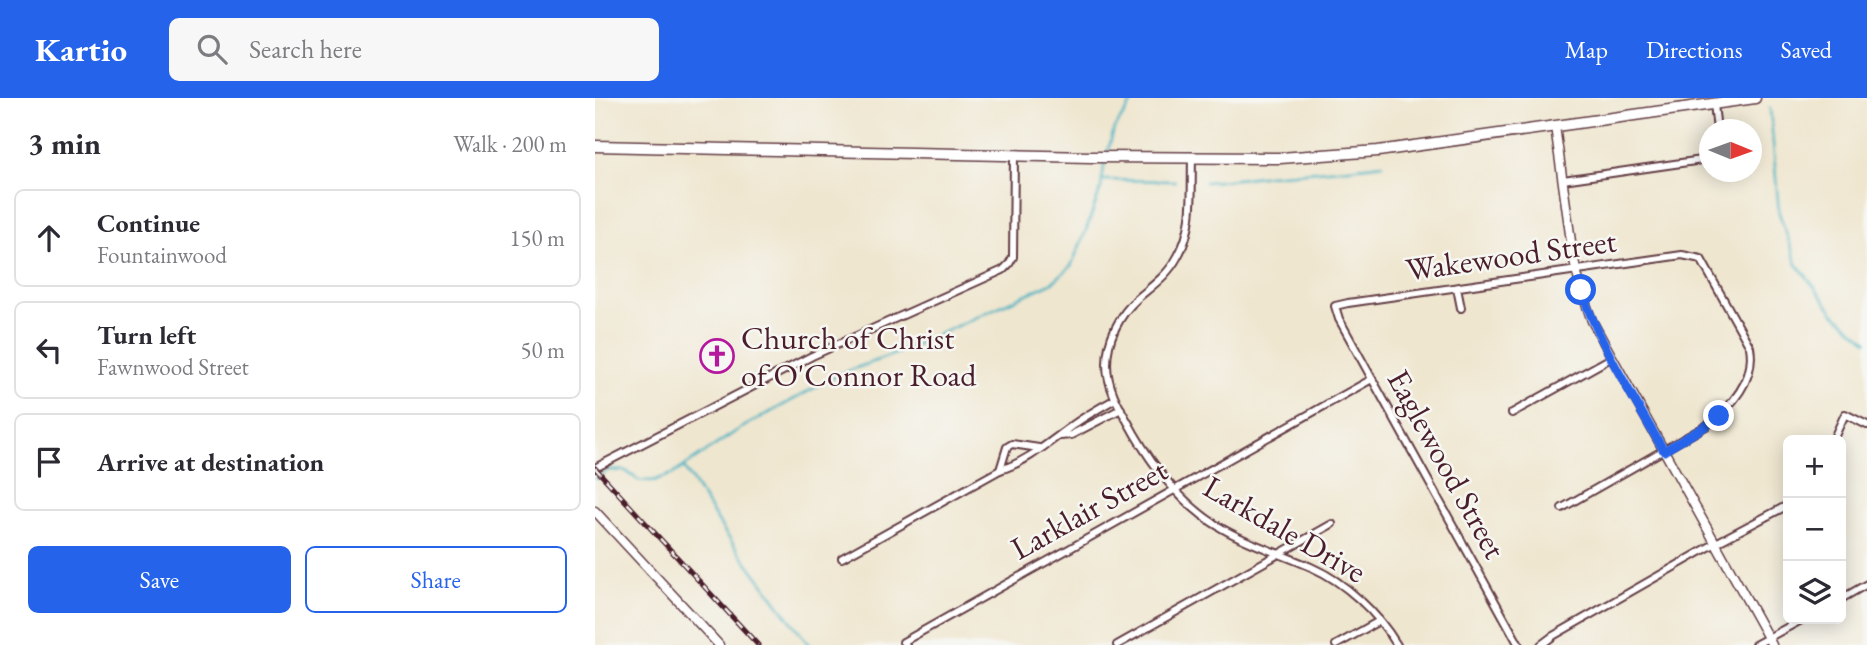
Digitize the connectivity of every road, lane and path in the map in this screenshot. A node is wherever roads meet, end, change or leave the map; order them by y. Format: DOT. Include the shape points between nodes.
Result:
graph roads {
  1 [pos="1755,98"];
  2 [pos="1714,104"];
  3 [pos="1716,119"];
  4 [pos="1555,127"];
  5 [pos="595,146"];
  6 [pos="1014,155"];
  7 [pos="1192,157"];
  8 [pos="1699,161"];
  9 [pos="1563,180"];
  10 [pos="1576,270"];
  11 [pos="1457,288"];
  12 [pos="1335,306"];
  13 [pos="1461,308"];
  14 [pos="1611,358"];
  15 [pos="1372,379"];
  16 [pos="1115,398"];
  17 [pos="1121,409"];
  18 [pos="1512,413"];
  19 [pos="1867,425"];
  20 [pos="1835,435"];
  21 [pos="1060,436"];
  22 [pos="1039,448"];
  23 [pos="1664,451"];
  24 [pos="595,468"];
  25 [pos="999,470"];
  26 [pos="1174,490"];
  27 [pos="1562,508"];
  28 [pos="1783,508"];
  29 [pos="595,511"];
  30 [pos="1332,524"];
  31 [pos="1716,543"];
  32 [pos="1280,554"];
  33 [pos="842,558"];
  34 [pos="1867,584"];
  35 [pos="1846,596"];
  36 [pos="1379,621"];
  37 [pos="1796,624"];
  38 [pos="1770,641"];
  39 [pos="904,643"];
  40 [pos="719,645"];
  41 [pos="1117,645"];
  42 [pos="1336,645"];
  43 [pos="1397,645"];
  44 [pos="1519,645"];
  45 [pos="1541,645"];
  46 [pos="1755,645"];
  1 -- 2 [label="main road"];
  2 -- 3 [label="street"];
  2 -- 4 [label="main road"];
  4 -- 7 [label="main road" via="1351,154"];
  4 -- 9 [label="street"];
  5 -- 6 [label="main road"];
  6 -- 7 [label="main road"];
  6 -- 24 [label="street" via="1013,257 1003,270 812,356"];
  7 -- 16 [label="street, Larkdale Drive" via="1190,218 1179,255 1136,300 1112,336 1108,371"];
  8 -- 9 [label="street"];
  9 -- 10 [label="street"];
  10 -- 11 [label="street, Wakewood Street"];
  10 -- 14 [label="street" via="1592,320"];
  10 -- 23 [label="street, Wakewood Street" via="1682,255 1700,259 1750,347 1749,372 1727,408"];
  11 -- 12 [label="street, Wakewood Street"];
  11 -- 13 [label="street"];
  12 -- 15 [label="street, Eaglewood Street"];
  14 -- 18 [label="street"];
  14 -- 23 [label="street"];
  15 -- 26 [label="street, Larklair Street"];
  15 -- 44 [label="street, Eaglewood Street"];
  16 -- 17 [label="street, Larkdale Drive"];
  16 -- 21 [label="street"];
  17 -- 21 [label="street" via="1072,435"];
  17 -- 26 [label="street, Larkdale Drive" via="1148,457"];
  19 -- 20 [label="street" via="1845,414"];
  21 -- 22 [label="street"];
  22 -- 25 [label="street"];
  22 -- 25 [label="street" via="1012,444"];
  23 -- 27 [label="street"];
  23 -- 31 [label="street"];
  25 -- 33 [label="street"];
  26 -- 32 [label="street, Larkdale Drive" via="1222,529"];
  26 -- 39 [label="street, Larklair Street"];
  28 -- 31 [label="street"];
  29 -- 40 [label="street"];
  30 -- 32 [label="street"];
  31 -- 38 [label="street"];
  31 -- 45 [label="street"];
  32 -- 36 [label="street, Larkdale Drive" via="1331,579"];
  32 -- 41 [label="street"];
  34 -- 35 [label="street"];
  36 -- 42 [label="street"];
  36 -- 43 [label="street, Larkdale Drive"];
  37 -- 38 [label="street"];
  38 -- 46 [label="street"];
}
